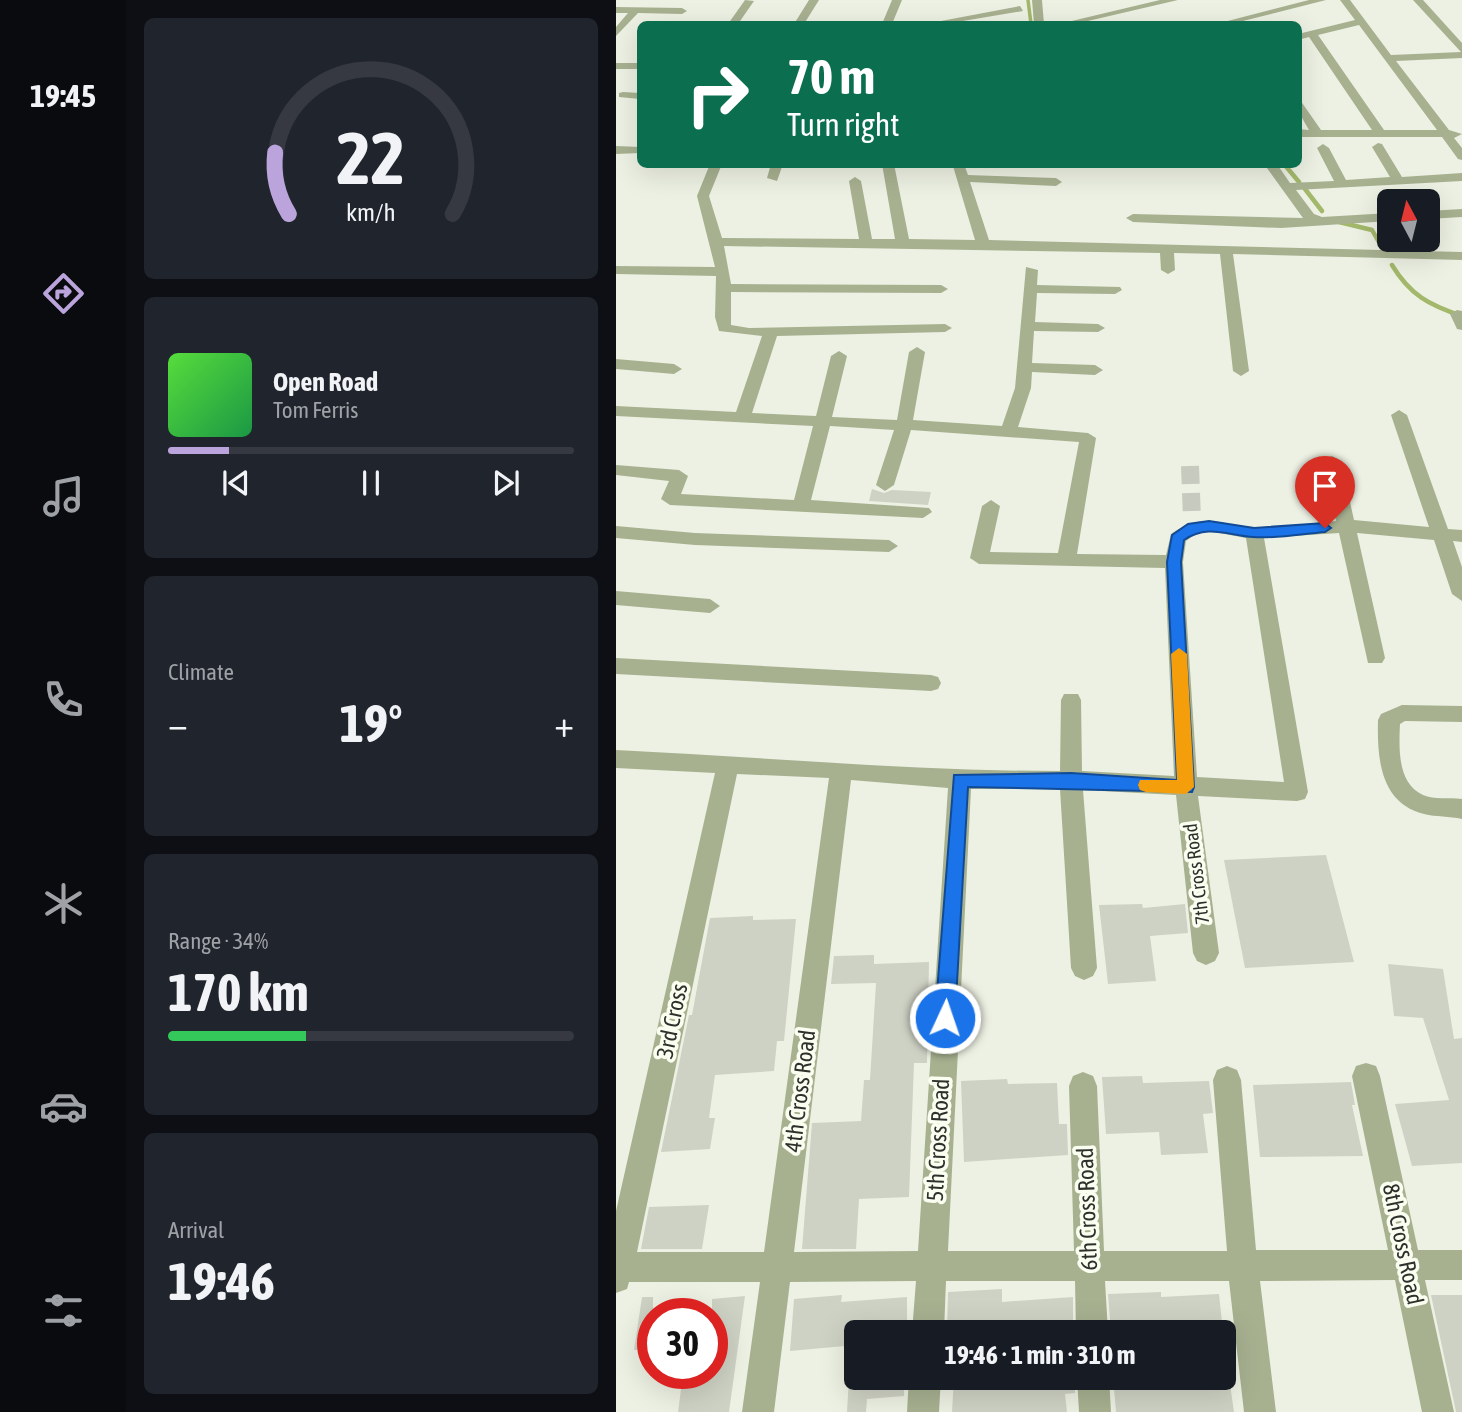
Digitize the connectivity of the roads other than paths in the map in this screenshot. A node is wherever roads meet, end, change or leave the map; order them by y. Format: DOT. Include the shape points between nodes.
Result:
graph roads {
  1 [pos="814,0"];
  2 [pos="897,0"];
  3 [pos="1037,0"];
  4 [pos="1106,0"];
  5 [pos="1173,0"];
  6 [pos="1321,0"];
  7 [pos="1345,0"];
  8 [pos="1418,0"];
  9 [pos="749,1"];
  10 [pos="1020,9"];
  11 [pos="616,10"];
  12 [pos="636,10"];
  13 [pos="1103,19"];
  14 [pos="674,21"];
  15 [pos="735,21"];
  16 [pos="801,21"];
  17 [pos="888,21"];
  18 [pos="948,21"];
  19 [pos="1039,21"];
  20 [pos="1234,21"];
  21 [pos="1362,22"];
  22 [pos="1312,34"];
  23 [pos="1302,36"];
  24 [pos="619,38"];
  25 [pos="1462,49"];
  26 [pos="1462,55"];
  27 [pos="1389,58"];
  28 [pos="616,66"];
  29 [pos="637,66"];
  30 [pos="623,95"];
  31 [pos="637,96"];
  32 [pos="1302,107"];
  33 [pos="1302,133"];
  34 [pos="1317,133"];
  35 [pos="1381,134"];
  36 [pos="1447,134"];
  37 [pos="1462,134"];
  38 [pos="1378,147"];
  39 [pos="1323,148"];
  40 [pos="637,150"];
  41 [pos="617,152"];
  42 [pos="1462,156"];
  43 [pos="714,168"];
  44 [pos="776,168"];
  45 [pos="889,168"];
  46 [pos="1273,168"];
  47 [pos="960,171"];
  48 [pos="1462,177"];
  49 [pos="773,178"];
  50 [pos="855,181"];
  51 [pos="1398,181"];
  52 [pos="1056,182"];
  53 [pos="1342,184"];
  54 [pos="1286,187"];
  55 [pos="1462,213"];
  56 [pos="1440,214"];
  57 [pos="1133,218"];
  58 [pos="1377,218"];
  59 [pos="1321,221"];
  60 [pos="719,242"];
  61 [pos="866,243"];
  62 [pos="903,244"];
  63 [pos="983,244"];
  64 [pos="1167,249"];
  65 [pos="1226,250"];
  66 [pos="1462,256"];
  67 [pos="616,270"];
  68 [pos="1031,270"];
  69 [pos="1168,270"];
  70 [pos="722,271"];
  71 [pos="724,288"];
  72 [pos="941,289"];
  73 [pos="1030,289"];
  74 [pos="1115,290"];
  75 [pos="1027,327"];
  76 [pos="945,328"];
  77 [pos="1098,328"];
  78 [pos="771,332"];
  79 [pos="917,352"];
  80 [pos="839,356"];
  81 [pos="616,364"];
  82 [pos="1025,367"];
  83 [pos="674,369"];
  84 [pos="1095,370"];
  85 [pos="1241,371"];
  86 [pos="616,411"];
  87 [pos="1399,415"];
  88 [pos="742,418"];
  89 [pos="823,421"];
  90 [pos="904,425"];
  91 [pos="1009,431"];
  92 [pos="1332,461"];
  93 [pos="616,470"];
  94 [pos="885,485"];
  95 [pos="991,506"];
  96 [pos="802,507"];
  97 [pos="923,512"];
  98 [pos="1348,526"];
  99 [pos="616,532"];
  100 [pos="1254,533"];
  101 [pos="1452,535"];
  102 [pos="889,546"];
  103 [pos="1066,561"];
  104 [pos="1174,562"];
  105 [pos="1462,594"];
  106 [pos="616,598"];
  107 [pos="710,606"];
  108 [pos="1375,658"];
  109 [pos="616,666"];
  110 [pos="931,683"];
  111 [pos="1071,700"];
  112 [pos="1462,714"];
  113 [pos="616,759"];
  114 [pos="728,764"];
  115 [pos="841,770"];
  116 [pos="960,780"];
  117 [pos="1071,780"];
  118 [pos="1186,787"];
  119 [pos="1462,809"];
  120 [pos="1206,953"];
  121 [pos="1084,968"];
  122 [pos="1366,1076"];
  123 [pos="1227,1080"];
  124 [pos="1083,1086"];
  125 [pos="1408,1265"];
  126 [pos="1462,1265"];
  127 [pos="931,1266"];
  128 [pos="1089,1266"];
  129 [pos="778,1267"];
  130 [pos="1243,1268"];
  131 [pos="617,1270"];
  132 [pos="929,1320"];
  133 [pos="1091,1320"];
  134 [pos="924,1390"];
  135 [pos="1094,1390"];
  136 [pos="758,1412"];
  137 [pos="923,1412"];
  138 [pos="1095,1412"];
  139 [pos="1260,1412"];
  140 [pos="1438,1412"];
  1 -- 16 [label="street"];
  2 -- 17 [label="street"];
  3 -- 19 [label="street"];
  4 -- 13 [label="street"];
  5 -- 13 [label="street"];
  6 -- 20 [label="street"];
  7 -- 21 [label="street"];
  8 -- 25 [label="street"];
  9 -- 15 [label="street"];
  10 -- 18 [label="street"];
  11 -- 12 [label="street"];
  12 -- 14 [label="street" via="685,7"];
  12 -- 24 [label="street"];
  21 -- 22 [label="street"];
  21 -- 27 [label="street"];
  22 -- 23 [label="street"];
  22 -- 35 [label="street"];
  26 -- 27 [label="street"];
  27 -- 36 [label="street"];
  28 -- 29 [label="street"];
  30 -- 31 [label="street"];
  32 -- 34 [label="street"];
  33 -- 34 [label="street"];
  34 -- 35 [label="street"];
  35 -- 36 [label="street"];
  36 -- 37 [label="street"];
  36 -- 42 [label="street"];
  38 -- 51 [label="street"];
  39 -- 53 [label="street"];
  40 -- 41 [label="street"];
  43 -- 60 [label="street" via="703,197"];
  44 -- 49 [label="street"];
  45 -- 62 [label="street"];
  46 -- 54 [label="street"];
  47 -- 52 [label="street"];
  47 -- 63 [label="street"];
  48 -- 51 [label="street"];
  50 -- 61 [label="street"];
  51 -- 53 [label="street"];
  53 -- 54 [label="street"];
  54 -- 59 [label="street" via="1309,217"];
  55 -- 56 [label="street"];
  57 -- 59 [label="street" via="1281,224"];
  58 -- 59 [label="street"];
  60 -- 61 [label="street"];
  60 -- 70 [label="street"];
  61 -- 62 [label="street"];
  62 -- 63 [label="street"];
  63 -- 64 [label="street"];
  64 -- 65 [label="street"];
  64 -- 69 [label="street"];
  65 -- 66 [label="street"];
  65 -- 85 [label="street"];
  67 -- 70 [label="street"];
  68 -- 73 [label="street"];
  70 -- 71 [label="street"];
  71 -- 72 [label="street"];
  71 -- 78 [label="street" via="724,328"];
  73 -- 74 [label="street"];
  73 -- 75 [label="street"];
  75 -- 77 [label="street"];
  75 -- 82 [label="street"];
  76 -- 78 [label="street"];
  78 -- 88 [label="street"];
  79 -- 90 [label="street"];
  80 -- 89 [label="street"];
  81 -- 83 [label="street"];
  82 -- 84 [label="street"];
  82 -- 91 [label="street"];
  86 -- 88 [label="street"];
  87 -- 101 [label="street"];
  88 -- 89 [label="street"];
  89 -- 90 [label="street"];
  89 -- 96 [label="street"];
  90 -- 91 [label="street"];
  90 -- 94 [label="street"];
  91 -- 103 [label="street" via="1088,438"];
  92 -- 98 [label="street"];
  93 -- 96 [label="street" via="679,476 670,499"];
  95 -- 103 [label="street" via="979,558"];
  96 -- 97 [label="street"];
  98 -- 100 [label="street, 7th Cross Road"];
  98 -- 101 [label="street, 7th Cross Road"];
  98 -- 108 [label="street"];
  99 -- 102 [label="street"];
  100 -- 104 [label="street, 7th Cross Road" via="1192,523 1177,538"];
  100 -- 118 [label="street" via="1297,792"];
  101 -- 105 [label="street"];
  103 -- 104 [label="street"];
  104 -- 118 [label="street, 7th Cross Road"];
  106 -- 107 [label="street"];
  109 -- 110 [label="street"];
  111 -- 117 [label="street"];
  112 -- 119 [label="street" via="1402,713 1389,720 1388,751 1394,777 1404,792 1419,803"];
  113 -- 114 [label="street"];
  114 -- 115 [label="street"];
  114 -- 131 [label="street, 3rd Cross"];
  115 -- 116 [label="street"];
  115 -- 129 [label="street, 4th Cross Road"];
  116 -- 117 [label="street"];
  116 -- 127 [label="street, 5th Cross Road"];
  117 -- 118 [label="street"];
  117 -- 121 [label="street"];
  118 -- 120 [label="street, 7th Cross Road"];
  122 -- 125 [label="street, 8th Cross Road"];
  123 -- 130 [label="street"];
  124 -- 128 [label="street, 6th Cross Road"];
  125 -- 126 [label="street"];
  125 -- 130 [label="street"];
  125 -- 140 [label="street, 8th Cross Road"];
  127 -- 128 [label="street"];
  127 -- 129 [label="street"];
  127 -- 132 [label="street, 5th Cross Road"];
  128 -- 130 [label="street"];
  128 -- 133 [label="street, 6th Cross Road"];
  129 -- 131 [label="street"];
  129 -- 136 [label="street, 4th Cross Road"];
  130 -- 139 [label="street"];
  134 -- 137 [label="street"];
  135 -- 138 [label="street"];
}
